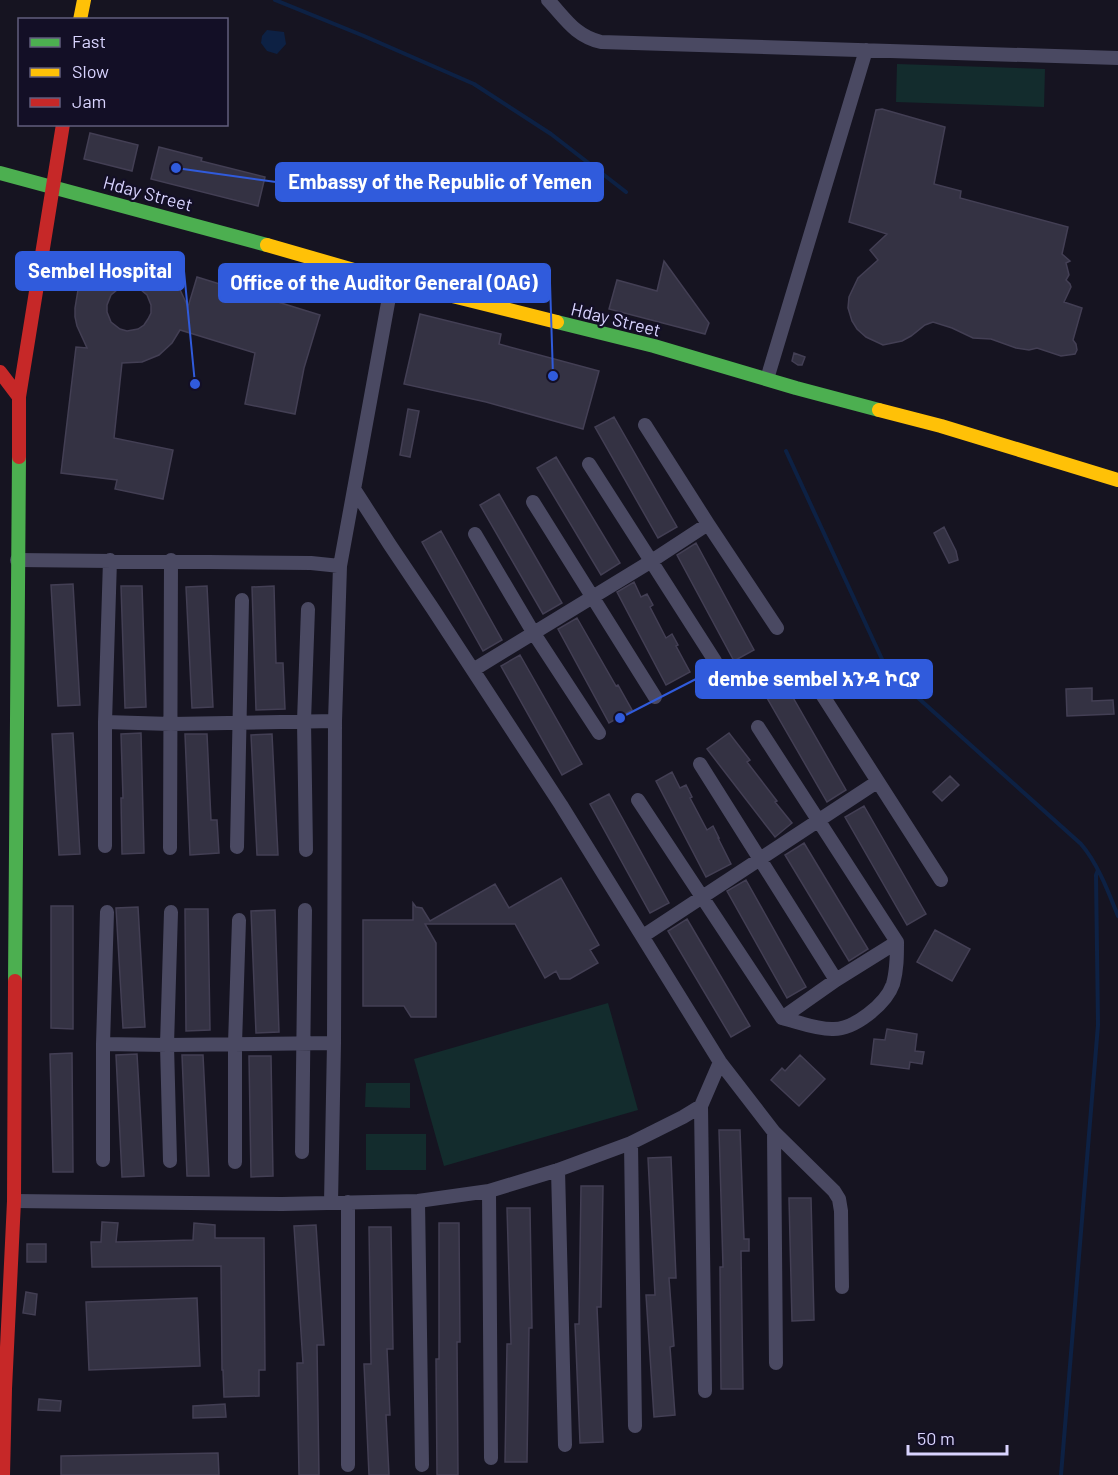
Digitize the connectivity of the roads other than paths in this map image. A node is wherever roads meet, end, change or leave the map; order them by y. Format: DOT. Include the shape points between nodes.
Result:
graph roads {
  1 [pos="84,0"];
  2 [pos="548,0"];
  3 [pos="80,18"];
  4 [pos="866,50"];
  5 [pos="1118,58"];
  6 [pos="63,126"];
  7 [pos="0,172"];
  8 [pos="53,186"];
  9 [pos="392,281"];
  10 [pos="0,372"];
  11 [pos="767,379"];
  12 [pos="19,397"];
  13 [pos="645,426"];
  14 [pos="589,464"];
  15 [pos="1118,480"];
  16 [pos="354,489"];
  17 [pos="533,502"];
  18 [pos="708,524"];
  19 [pos="475,534"];
  20 [pos="17,560"];
  21 [pos="110,560"];
  22 [pos="171,560"];
  23 [pos="650,562"];
  24 [pos="340,566"];
  25 [pos="593,596"];
  26 [pos="242,600"];
  27 [pos="308,609"];
  28 [pos="777,628"];
  29 [pos="533,632"];
  30 [pos="715,661"];
  31 [pos="473,670"];
  32 [pos="816,686"];
  33 [pos="655,697"];
  34 [pos="304,721"];
  35 [pos="105,722"];
  36 [pos="334,722"];
  37 [pos="239,723"];
  38 [pos="171,724"];
  39 [pos="758,727"];
  40 [pos="599,733"];
  41 [pos="700,764"];
  42 [pos="878,782"];
  43 [pos="638,800"];
  44 [pos="819,821"];
  45 [pos="105,846"];
  46 [pos="170,848"];
  47 [pos="237,848"];
  48 [pos="306,850"];
  49 [pos="761,860"];
  50 [pos="941,880"];
  51 [pos="702,898"];
  52 [pos="305,910"];
  53 [pos="107,912"];
  54 [pos="171,912"];
  55 [pos="238,920"];
  56 [pos="643,936"];
  57 [pos="897,942"];
  58 [pos="836,980"];
  59 [pos="782,1018"];
  60 [pos="302,1043"];
  61 [pos="334,1043"];
  62 [pos="103,1044"];
  63 [pos="234,1044"];
  64 [pos="167,1045"];
  65 [pos="720,1062"];
  66 [pos="701,1106"];
  67 [pos="774,1132"];
  68 [pos="631,1143"];
  69 [pos="302,1152"];
  70 [pos="103,1160"];
  71 [pos="170,1161"];
  72 [pos="235,1162"];
  73 [pos="558,1170"];
  74 [pos="489,1191"];
  75 [pos="14,1201"];
  76 [pos="418,1201"];
  77 [pos="348,1202"];
  78 [pos="331,1203"];
  79 [pos="842,1287"];
  80 [pos="777,1364"];
  81 [pos="705,1391"];
  82 [pos="635,1426"];
  83 [pos="565,1445"];
  84 [pos="491,1458"];
  85 [pos="348,1465"];
  86 [pos="422,1466"];
  87 [pos="3,1475"];
  1 -- 3 [label="street"];
  2 -- 4 [label="street" via="580,34 601,42"];
  4 -- 5 [label="street"];
  4 -- 11 [label="street"];
  6 -- 8 [label="street"];
  7 -- 8 [label="street, Hday Street"];
  8 -- 9 [label="street, Hday Street"];
  8 -- 12 [label="street"];
  9 -- 11 [label="street, Hday Street" via="654,346"];
  9 -- 16 [label="street"];
  10 -- 12 [label="street"];
  11 -- 15 [label="street, Hday Street"];
  12 -- 20 [label="street"];
  13 -- 18 [label="street"];
  14 -- 23 [label="street"];
  16 -- 24 [label="street"];
  16 -- 31 [label="street"];
  17 -- 25 [label="street"];
  18 -- 23 [label="street"];
  18 -- 28 [label="street"];
  19 -- 29 [label="street"];
  20 -- 21 [label="street"];
  20 -- 75 [label="street"];
  21 -- 22 [label="street"];
  21 -- 35 [label="street"];
  22 -- 24 [label="street"];
  22 -- 38 [label="street"];
  23 -- 25 [label="street"];
  23 -- 30 [label="street"];
  24 -- 36 [label="street"];
  25 -- 29 [label="street"];
  25 -- 33 [label="street"];
  26 -- 37 [label="street"];
  27 -- 34 [label="street"];
  29 -- 31 [label="street"];
  29 -- 40 [label="street"];
  31 -- 56 [label="street"];
  32 -- 42 [label="street"];
  34 -- 36 [label="street"];
  34 -- 37 [label="street"];
  34 -- 48 [label="street"];
  35 -- 38 [label="street"];
  35 -- 45 [label="street"];
  36 -- 61 [label="street"];
  37 -- 38 [label="street"];
  37 -- 47 [label="street"];
  38 -- 46 [label="street"];
  39 -- 44 [label="street"];
  41 -- 49 [label="street"];
  42 -- 44 [label="street"];
  42 -- 50 [label="street"];
  43 -- 51 [label="street"];
  44 -- 49 [label="street"];
  44 -- 57 [label="street"];
  49 -- 51 [label="street"];
  49 -- 58 [label="street"];
  51 -- 56 [label="street"];
  51 -- 59 [label="street"];
  52 -- 60 [label="street"];
  53 -- 62 [label="street"];
  54 -- 64 [label="street"];
  55 -- 63 [label="street"];
  56 -- 65 [label="street"];
  57 -- 58 [label="street"];
  57 -- 59 [label="street" via="892,985 871,1012 850,1026 834,1030"];
  58 -- 59 [label="street"];
  60 -- 61 [label="street"];
  60 -- 63 [label="street"];
  60 -- 69 [label="street"];
  61 -- 78 [label="street"];
  62 -- 64 [label="street"];
  62 -- 70 [label="street"];
  63 -- 64 [label="street"];
  63 -- 72 [label="street"];
  64 -- 71 [label="street"];
  65 -- 66 [label="street"];
  65 -- 67 [label="street"];
  66 -- 68 [label="street"];
  66 -- 81 [label="street"];
  67 -- 79 [label="street" via="839,1199"];
  67 -- 80 [label="street"];
  68 -- 73 [label="street"];
  68 -- 82 [label="street"];
  73 -- 74 [label="street"];
  73 -- 83 [label="street"];
  74 -- 76 [label="street"];
  74 -- 84 [label="street"];
  75 -- 78 [label="street"];
  75 -- 87 [label="street"];
  76 -- 77 [label="street"];
  76 -- 86 [label="street"];
  77 -- 78 [label="street"];
  77 -- 85 [label="street"];
}
